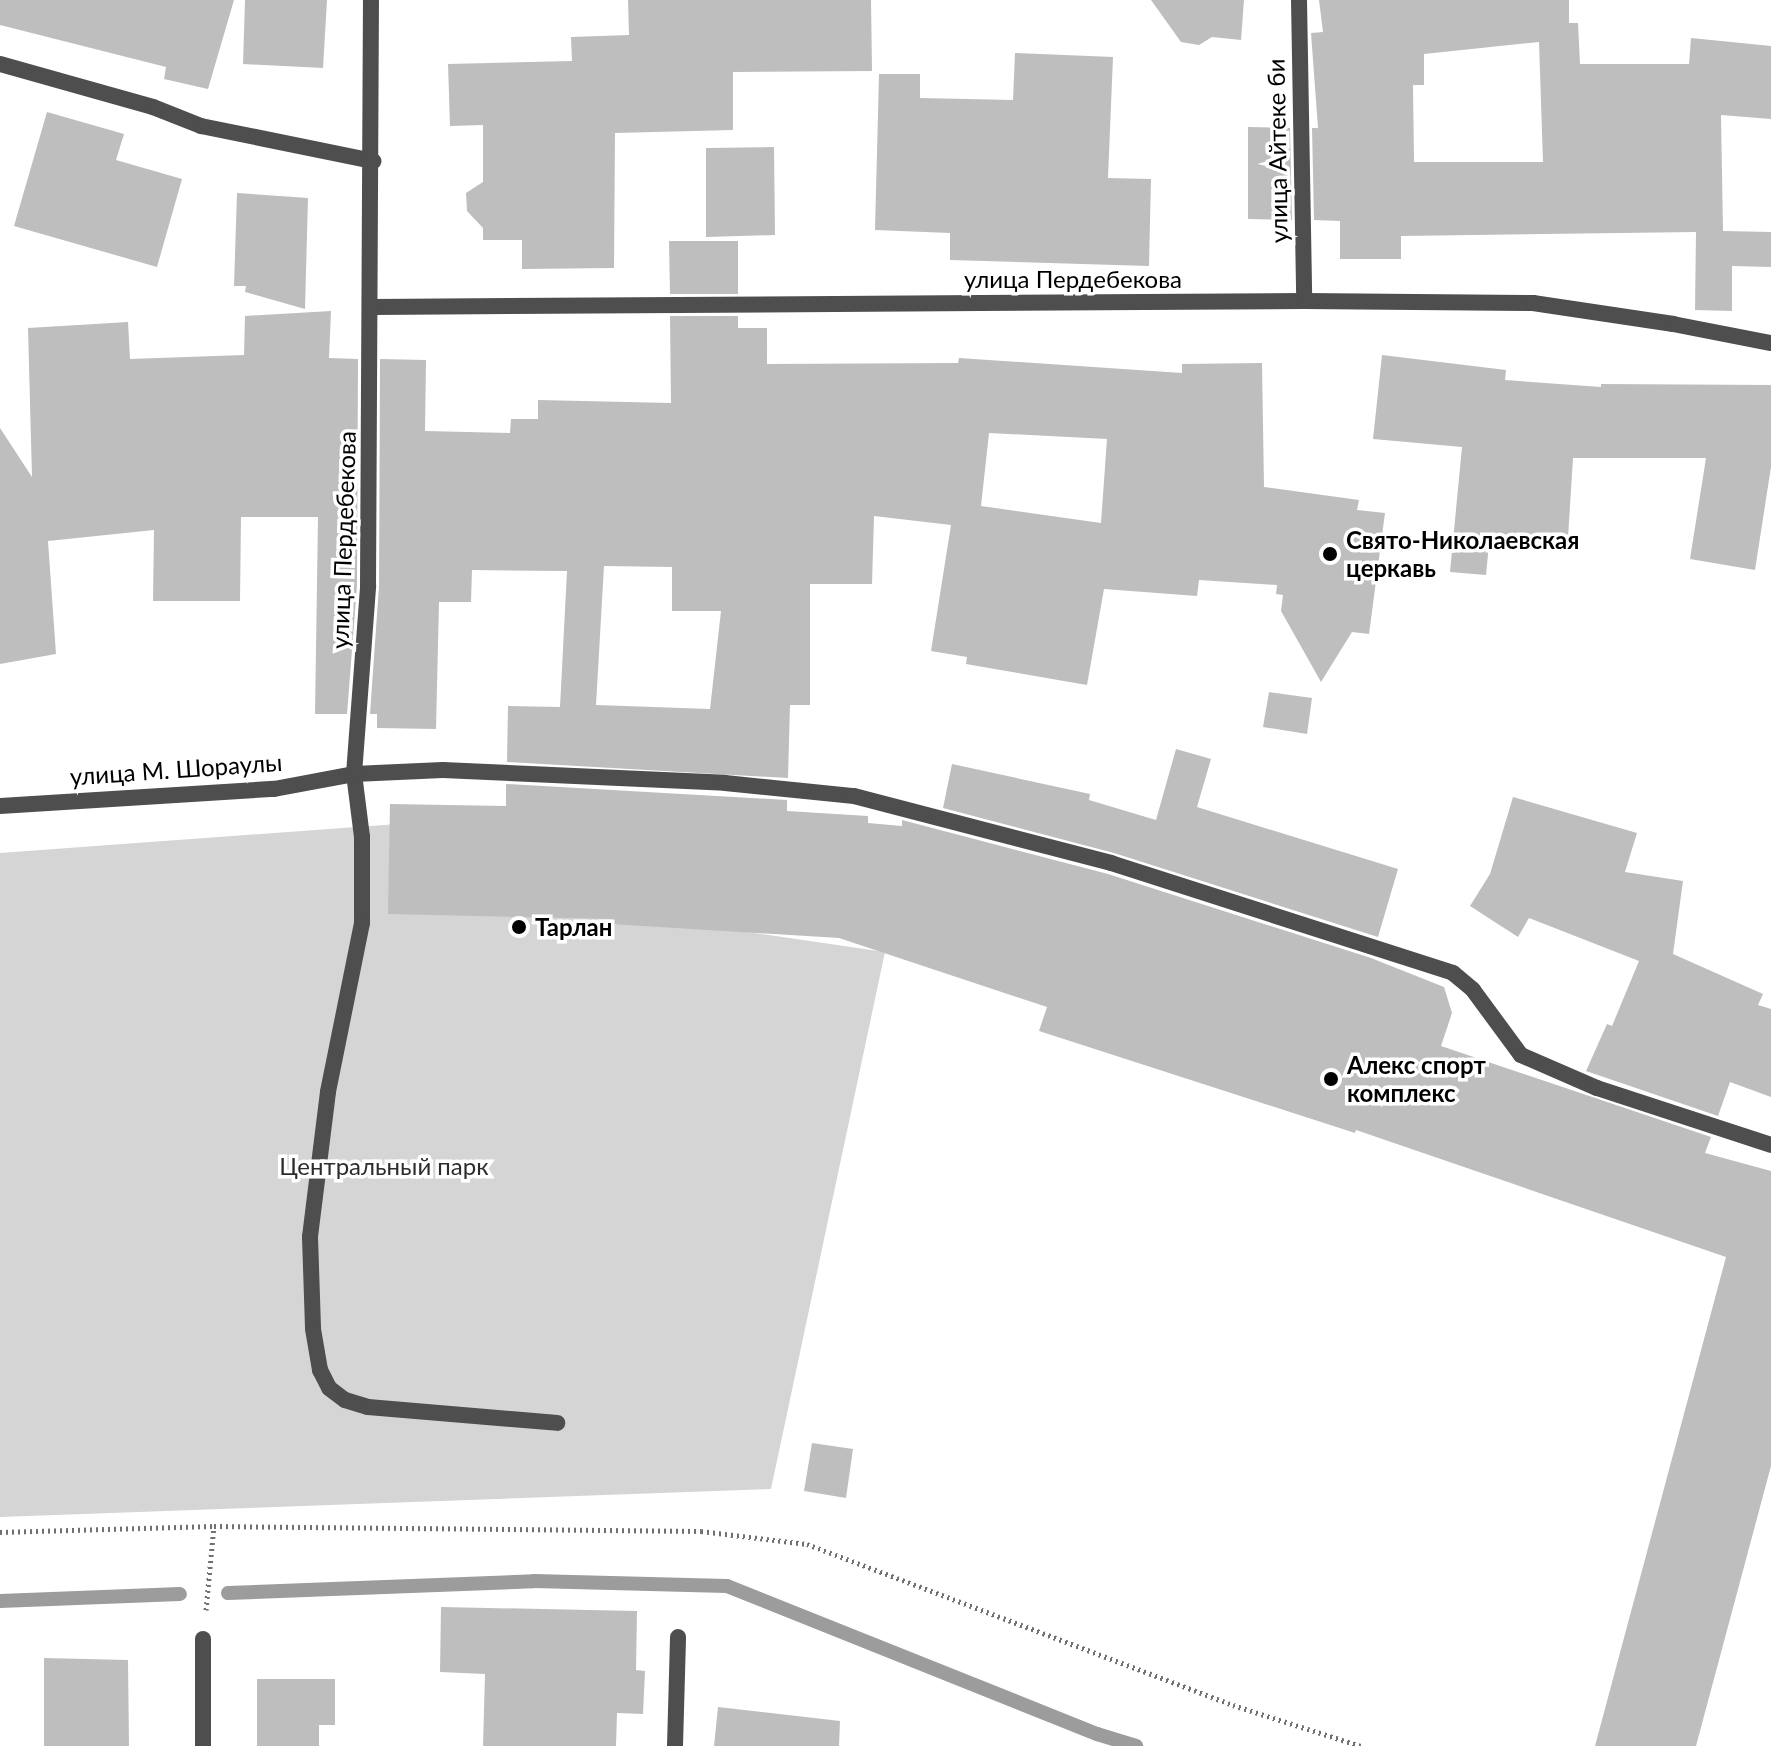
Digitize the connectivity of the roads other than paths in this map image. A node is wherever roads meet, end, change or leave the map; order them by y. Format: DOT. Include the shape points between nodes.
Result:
graph roads {
  1 [pos="371,0"];
  2 [pos="1299,0"];
  3 [pos="0,64"];
  4 [pos="373,161"];
  5 [pos="1304,301"];
  6 [pos="372,307"];
  7 [pos="1771,343"];
  8 [pos="354,774"];
  9 [pos="0,806"];
  10 [pos="1771,1145"];
  11 [pos="557,1423"];
  12 [pos="678,1637"];
  13 [pos="203,1639"];
  14 [pos="203,1746"];
  15 [pos="675,1746"];
  1 -- 4 [label="street, улица Пердебекова"];
  2 -- 5 [label="street, улица Айтеке би"];
  3 -- 4 [label="street" via="153,107 201,126"];
  4 -- 6 [label="street, улица Пердебекова"];
  5 -- 6 [label="street, улица Пердебекова"];
  5 -- 7 [label="street, улица Пердебекова" via="1533,303"];
  6 -- 8 [label="street, улица Пердебекова" via="368,586"];
  8 -- 9 [label="street, улица М. Шораулы" via="274,789"];
  8 -- 10 [label="street, улица М. Шораулы" via="443,770 725,783 854,796 1111,863 1453,973 1473,990 1521,1055 1597,1088"];
  8 -- 11 [label="street, улица Пердебекова" via="362,837 362,923 328,1092 310,1237 320,1370 329,1388 368,1407"];
  12 -- 15 [label="street"];
  13 -- 14 [label="street"];
}
